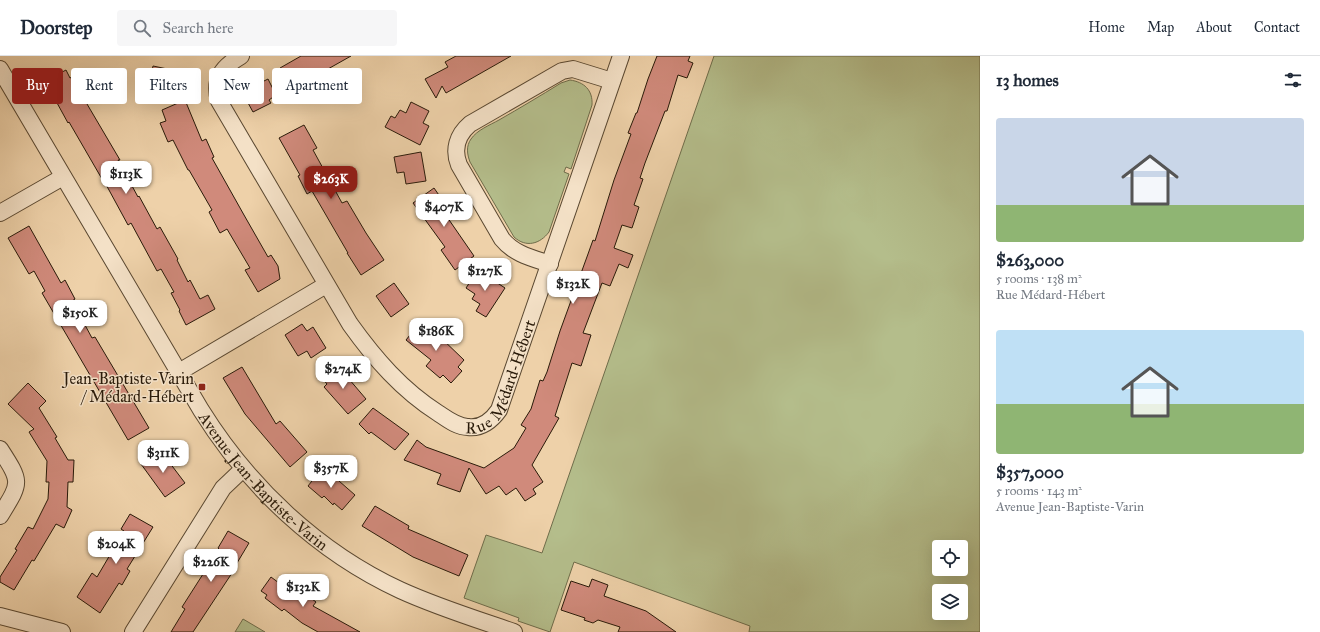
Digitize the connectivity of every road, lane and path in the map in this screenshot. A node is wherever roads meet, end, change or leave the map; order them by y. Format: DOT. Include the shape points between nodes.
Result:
graph roads {
  1 [pos="241,56"];
  2 [pos="621,56"];
  3 [pos="0,69"];
  4 [pos="612,81"];
  5 [pos="63,176"];
  6 [pos="0,214"];
  7 [pos="550,264"];
  8 [pos="326,285"];
  9 [pos="179,372"];
  10 [pos="0,448"];
  11 [pos="243,469"];
  12 [pos="0,516"];
  13 [pos="0,616"];
  14 [pos="494,629"];
  15 [pos="62,632"];
  16 [pos="133,632"];
  17 [pos="514,632"];
  1 -- 8 [label="street, Rue Médard-Hébert" via="222,71 217,87 219,101"];
  2 -- 4 [label="street, Rue Médard-Hébert"];
  3 -- 5 [label="street, Avenue Jean-Baptiste-Varin"];
  4 -- 7 [label="street, Rue Médard-Hébert"];
  4 -- 7 [label="street" via="572,68 562,71 470,124 458,139 456,152 459,165 502,239 514,250"];
  5 -- 6 [label="street"];
  5 -- 9 [label="street, Avenue Jean-Baptiste-Varin"];
  7 -- 8 [label="street, Rue Médard-Hébert" via="498,410 494,417 482,425 469,428 446,419 395,380 362,342"];
  8 -- 9 [label="street"];
  9 -- 11 [label="street, Avenue Jean-Baptiste-Varin" via="207,421"];
  10 -- 12 [label="street" via="17,479 13,495"];
  11 -- 14 [label="street, Avenue Jean-Baptiste-Varin" via="300,525 324,545 355,565 386,583"];
  11 -- 16 [label="street" via="222,488"];
  13 -- 15 [label="street"];
  14 -- 17 [label="street, Avenue Jean-Baptiste-Varin"];
}
